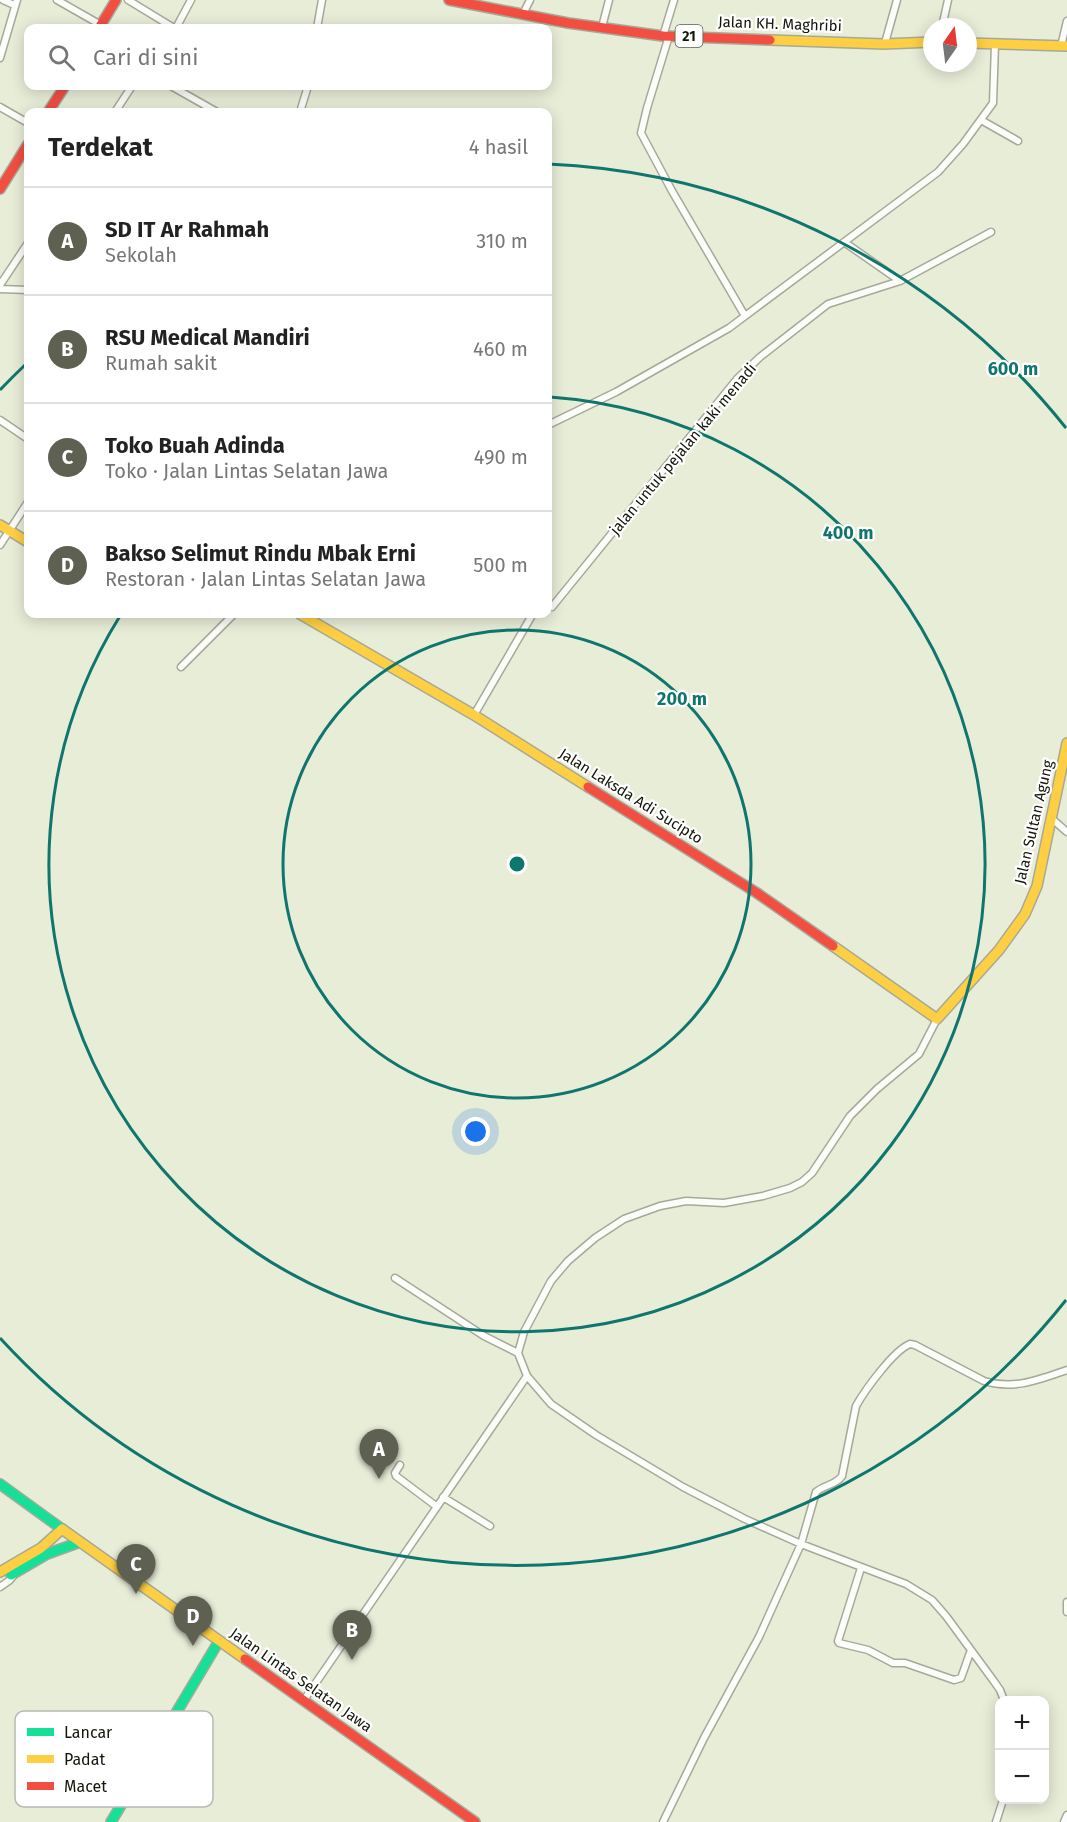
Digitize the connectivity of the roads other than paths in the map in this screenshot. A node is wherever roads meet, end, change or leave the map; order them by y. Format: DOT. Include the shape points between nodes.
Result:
graph roads {
  1 [pos="3,0"];
  2 [pos="57,0"];
  3 [pos="116,0"];
  4 [pos="128,0"];
  5 [pos="191,0"];
  6 [pos="322,0"];
  7 [pos="449,0"];
  8 [pos="530,0"];
  9 [pos="609,0"];
  10 [pos="674,0"];
  11 [pos="897,0"];
  12 [pos="948,0"];
  13 [pos="15,3"];
  14 [pos="523,15"];
  15 [pos="944,18"];
  16 [pos="1067,21"];
  17 [pos="95,24"];
  18 [pos="102,24"];
  19 [pos="168,24"];
  20 [pos="177,24"];
  21 [pos="318,24"];
  22 [pos="602,27"];
  23 [pos="666,36"];
  24 [pos="923,42"];
  25 [pos="977,43"];
  26 [pos="884,44"];
  27 [pos="995,44"];
  28 [pos="1064,46"];
  29 [pos="0,58"];
  30 [pos="63,90"];
  31 [pos="129,90"];
  32 [pos="178,90"];
  33 [pos="307,90"];
  34 [pos="0,106"];
  35 [pos="54,108"];
  36 [pos="118,108"];
  37 [pos="210,108"];
  38 [pos="301,108"];
  39 [pos="981,120"];
  40 [pos="24,121"];
  41 [pos="1018,141"];
  42 [pos="24,150"];
  43 [pos="0,189"];
  44 [pos="991,232"];
  45 [pos="844,242"];
  46 [pos="24,249"];
  47 [pos="900,281"];
  48 [pos="0,287"];
  49 [pos="24,290"];
  50 [pos="745,316"];
  51 [pos="0,420"];
  52 [pos="552,422"];
  53 [pos="24,436"];
  54 [pos="24,508"];
  55 [pos="0,525"];
  56 [pos="10,531"];
  57 [pos="24,540"];
  58 [pos="0,545"];
  59 [pos="552,607"];
  60 [pos="230,618"];
  61 [pos="307,618"];
  62 [pos="530,618"];
  63 [pos="181,667"];
  64 [pos="474,715"];
  65 [pos="1067,743"];
  66 [pos="1064,777"];
  67 [pos="1051,818"];
  68 [pos="1067,832"];
  69 [pos="937,1019"];
  70 [pos="395,1278"];
  71 [pos="518,1353"];
  72 [pos="1067,1371"];
  73 [pos="526,1376"];
  74 [pos="400,1465"];
  75 [pos="0,1484"];
  76 [pos="443,1497"];
  77 [pos="436,1506"];
  78 [pos="490,1526"];
  79 [pos="62,1529"];
  80 [pos="80,1542"];
  81 [pos="801,1544"];
  82 [pos="861,1568"];
  83 [pos="12,1570"];
  84 [pos="0,1572"];
  85 [pos="0,1581"];
  86 [pos="0,1587"];
  87 [pos="1067,1602"];
  88 [pos="1067,1612"];
  89 [pos="219,1641"];
  90 [pos="971,1650"];
  91 [pos="1002,1696"];
  92 [pos="304,1700"];
  93 [pos="177,1711"];
  94 [pos="1002,1804"];
  95 [pos="120,1807"];
  96 [pos="1067,1815"];
  97 [pos="111,1822"];
  98 [pos="476,1822"];
  99 [pos="663,1822"];
  100 [pos="996,1822"];
  101 [pos="1064,1822"];
  1 -- 13 [label="street"];
  2 -- 17 [label="street"];
  3 -- 18 [label="main road"];
  4 -- 19 [label="street"];
  5 -- 20 [label="street"];
  6 -- 21 [label="street"];
  7 -- 14 [label="main road, Jalan KH. Maghribi / 21"];
  8 -- 14 [label="street"];
  9 -- 22 [label="street"];
  10 -- 23 [label="street"];
  11 -- 26 [label="street"];
  12 -- 15 [label="street"];
  13 -- 29 [label="street"];
  14 -- 22 [label="main road, Jalan KH. Maghribi / 21"];
  16 -- 28 [label="street"];
  22 -- 23 [label="main road, Jalan KH. Maghribi / 21"];
  23 -- 26 [label="main road, Jalan KH. Maghribi / 21"];
  23 -- 50 [label="street" via="642,133"];
  24 -- 26 [label="main road, Jalan KH. Maghribi / 21"];
  25 -- 27 [label="main road"];
  27 -- 28 [label="main road"];
  27 -- 39 [label="street" via="993,103"];
  30 -- 35 [label="main road"];
  31 -- 36 [label="street"];
  32 -- 37 [label="street"];
  33 -- 38 [label="street"];
  34 -- 40 [label="street"];
  39 -- 41 [label="street"];
  39 -- 45 [label="street" via="938,172"];
  42 -- 43 [label="main road"];
  44 -- 47 [label="street, jalan untuk pejalan kaki menadi"];
  45 -- 47 [label="street"];
  45 -- 50 [label="street"];
  46 -- 48 [label="street"];
  47 -- 59 [label="street, jalan untuk pejalan kaki menadi" via="828,304 760,357 737,379"];
  48 -- 49 [label="street"];
  50 -- 52 [label="street" via="616,392"];
  51 -- 53 [label="street"];
  54 -- 56 [label="street"];
  55 -- 56 [label="main road"];
  56 -- 57 [label="main road"];
  56 -- 58 [label="street"];
  60 -- 63 [label="street"];
  61 -- 64 [label="main road, Jalan Laksda Adi Sucipto"];
  62 -- 64 [label="street"];
  64 -- 69 [label="main road, Jalan Laksda Adi Sucipto" via="757,893"];
  65 -- 66 [label="main road, Jalan Sultan Agung"];
  66 -- 67 [label="main road, Jalan Sultan Agung"];
  67 -- 68 [label="street"];
  67 -- 69 [label="main road, Jalan Sultan Agung" via="1037,885 1025,914 999,950"];
  69 -- 71 [label="street" via="920,1054 850,1116 802,1182 763,1196 724,1203 686,1201 624,1219 595,1238 551,1281 524,1332"];
  70 -- 71 [label="street" via="483,1336"];
  71 -- 73 [label="street"];
  72 -- 81 [label="street" via="1019,1386 995,1384 915,1345 903,1346 856,1406 842,1476 816,1492"];
  73 -- 76 [label="street"];
  73 -- 81 [label="street" via="551,1404 596,1435 683,1487"];
  74 -- 77 [label="street" via="396,1476"];
  75 -- 79 [label="main road, Jalan Lintas Selatan Jawa"];
  76 -- 77 [label="street"];
  76 -- 78 [label="street"];
  77 -- 92 [label="street"];
  79 -- 80 [label="main road, Jalan Lintas Selatan Jawa"];
  79 -- 83 [label="main road"];
  80 -- 83 [label="main road"];
  80 -- 89 [label="main road, Jalan Lintas Selatan Jawa"];
  81 -- 82 [label="street"];
  81 -- 99 [label="street" via="759,1638"];
  82 -- 90 [label="street" via="906,1584 932,1600"];
  82 -- 90 [label="street" via="839,1644 954,1680 961,1678"];
  83 -- 84 [label="main road"];
  83 -- 85 [label="main road"];
  83 -- 86 [label="street" via="14,1577"];
  87 -- 88 [label="street"];
  89 -- 92 [label="main road, Jalan Lintas Selatan Jawa"];
  89 -- 93 [label="main road"];
  90 -- 91 [label="street"];
  92 -- 98 [label="main road, Jalan Lintas Selatan Jawa"];
  94 -- 100 [label="street"];
  95 -- 97 [label="main road"];
  96 -- 101 [label="street"];
}
